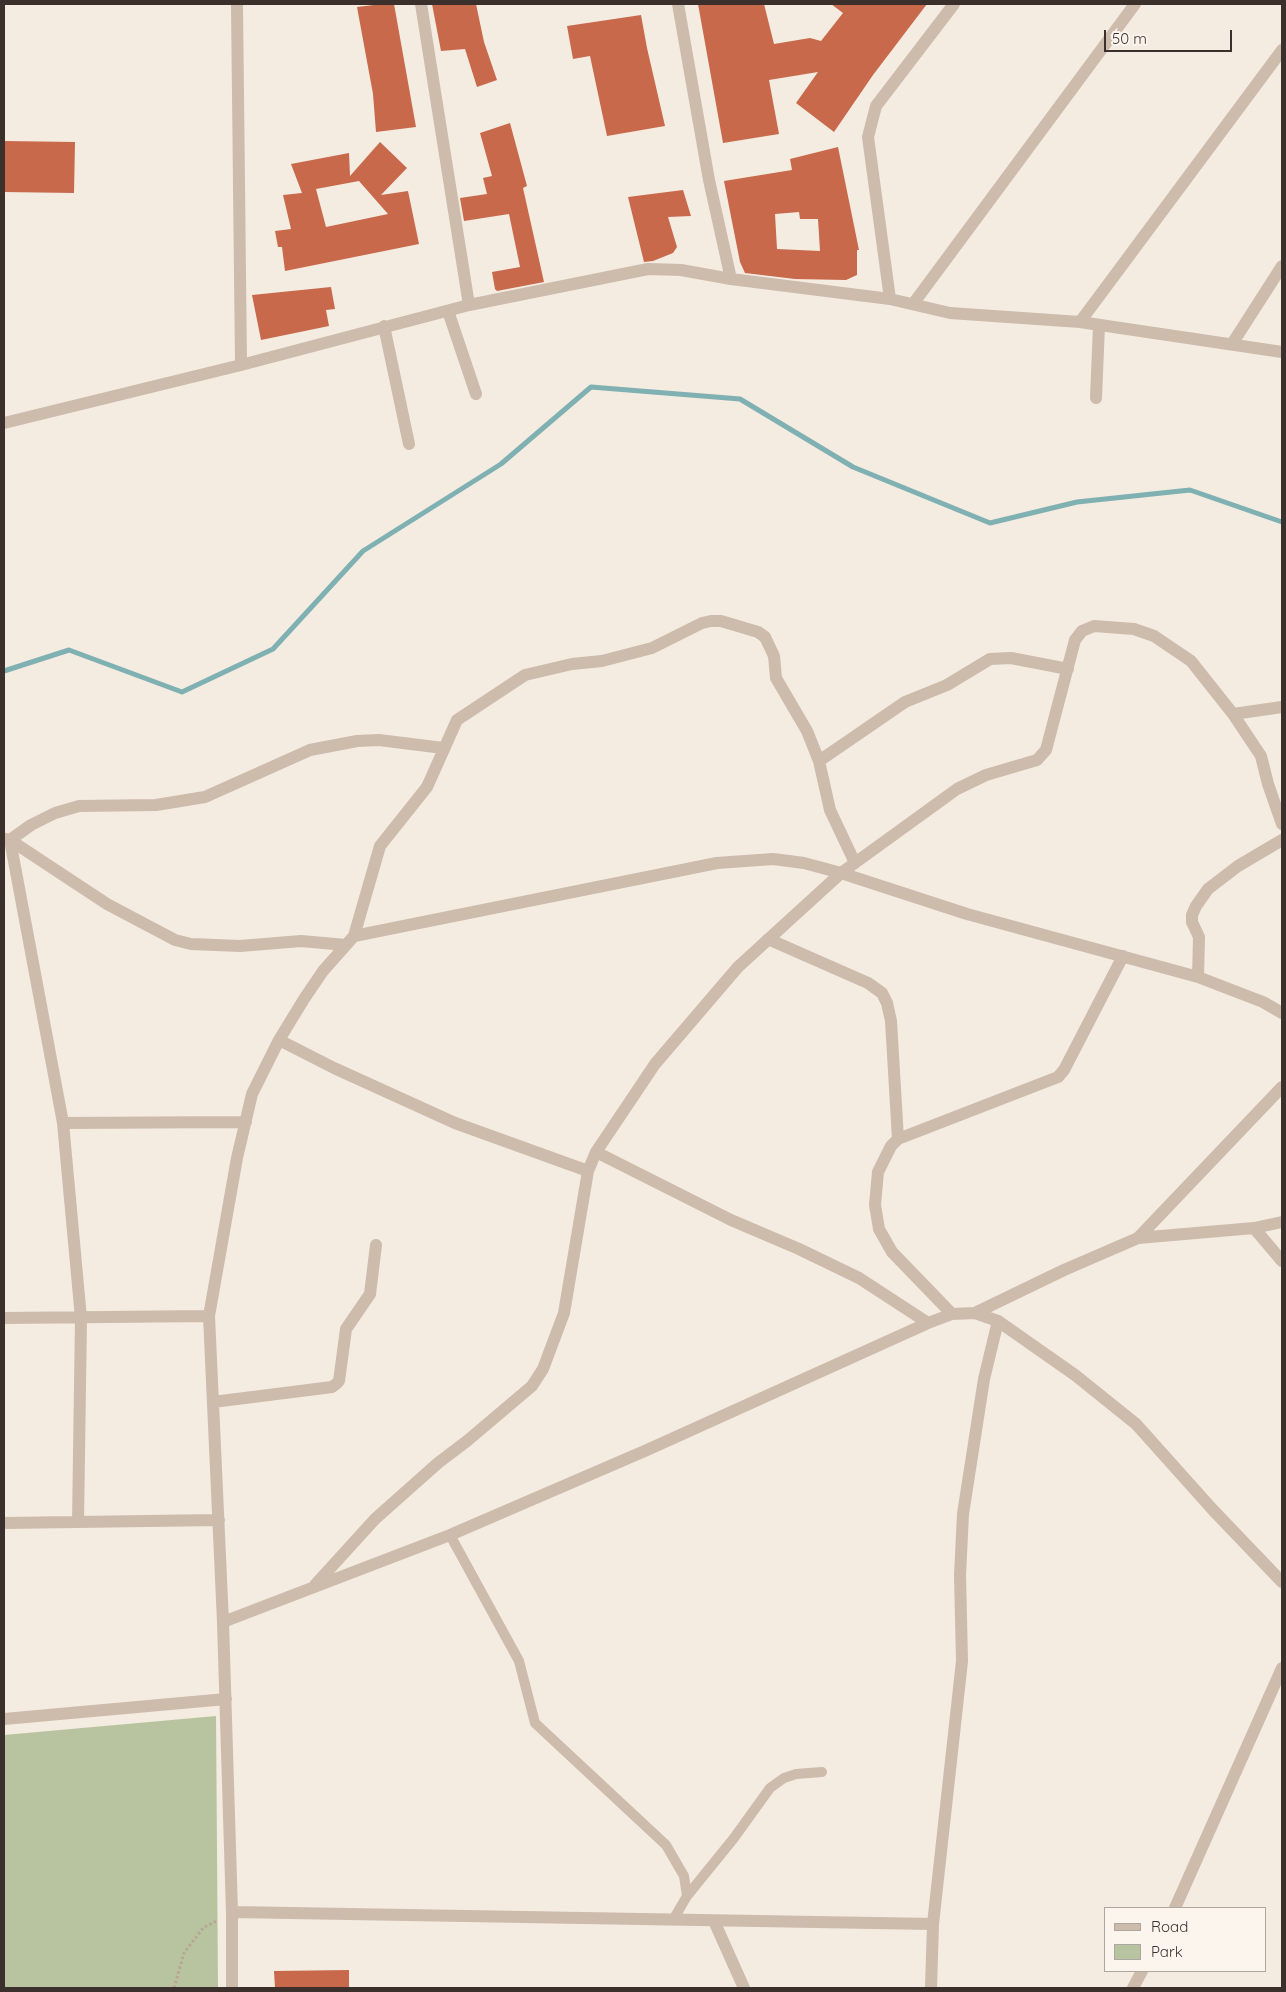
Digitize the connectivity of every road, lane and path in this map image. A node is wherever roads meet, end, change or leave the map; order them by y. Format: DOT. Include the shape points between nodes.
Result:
graph roads {
  1 [pos="237,4"];
  2 [pos="421,4"];
  3 [pos="678,4"];
  4 [pos="954,4"];
  5 [pos="1135,4"];
  6 [pos="1282,50"];
  7 [pos="1282,266"];
  8 [pos="731,279"];
  9 [pos="890,299"];
  10 [pos="913,304"];
  11 [pos="469,305"];
  12 [pos="448,311"];
  13 [pos="1080,322"];
  14 [pos="1099,325"];
  15 [pos="384,326"];
  16 [pos="1232,344"];
  17 [pos="1282,352"];
  18 [pos="241,365"];
  19 [pos="476,394"];
  20 [pos="1096,398"];
  21 [pos="6,421"];
  22 [pos="409,444"];
  23 [pos="1068,669"];
  24 [pos="1282,707"];
  25 [pos="1232,714"];
  26 [pos="443,748"];
  27 [pos="819,761"];
  28 [pos="1282,824"];
  29 [pos="7,839"];
  30 [pos="1282,840"];
  31 [pos="855,863"];
  32 [pos="842,873"];
  33 [pos="768,939"];
  34 [pos="350,940"];
  35 [pos="1123,956"];
  36 [pos="1198,977"];
  37 [pos="1282,1013"];
  38 [pos="279,1040"];
  39 [pos="1282,1087"];
  40 [pos="246,1122"];
  41 [pos="63,1123"];
  42 [pos="898,1139"];
  43 [pos="596,1152"];
  44 [pos="588,1171"];
  45 [pos="1282,1222"];
  46 [pos="1254,1228"];
  47 [pos="1138,1238"];
  48 [pos="376,1244"];
  49 [pos="1282,1261"];
  50 [pos="975,1313"];
  51 [pos="952,1314"];
  52 [pos="209,1316"];
  53 [pos="4,1318"];
  54 [pos="81,1318"];
  55 [pos="998,1321"];
  56 [pos="928,1323"];
  57 [pos="213,1402"];
  58 [pos="219,1520"];
  59 [pos="78,1522"];
  60 [pos="4,1523"];
  61 [pos="450,1535"];
  62 [pos="1282,1582"];
  63 [pos="315,1586"];
  64 [pos="223,1622"];
  65 [pos="1282,1668"];
  66 [pos="226,1699"];
  67 [pos="4,1719"];
  68 [pos="822,1772"];
  69 [pos="687,1896"];
  70 [pos="1174,1907"];
  71 [pos="232,1912"];
  72 [pos="673,1920"];
  73 [pos="714,1921"];
  74 [pos="934,1924"];
  75 [pos="1141,1972"];
  76 [pos="174,1988"];
  77 [pos="232,1988"];
  78 [pos="744,1988"];
  79 [pos="932,1988"];
  80 [pos="1133,1988"];
  1 -- 18 [label="street"];
  2 -- 11 [label="street"];
  3 -- 8 [label="street" via="709,180"];
  4 -- 9 [label="street" via="876,106 868,137"];
  5 -- 10 [label="street"];
  6 -- 13 [label="street"];
  7 -- 16 [label="street"];
  8 -- 9 [label="street"];
  8 -- 11 [label="street" via="681,270 648,269"];
  9 -- 10 [label="street"];
  10 -- 13 [label="street" via="950,314"];
  11 -- 12 [label="street"];
  12 -- 15 [label="street"];
  12 -- 19 [label="street"];
  13 -- 14 [label="street"];
  14 -- 16 [label="street"];
  14 -- 20 [label="street"];
  15 -- 18 [label="street"];
  15 -- 22 [label="street"];
  16 -- 17 [label="street"];
  18 -- 21 [label="street"];
  23 -- 25 [label="street" via="1075,640 1082,632 1094,626 1134,629 1154,636 1191,661"];
  23 -- 27 [label="street" via="1011,658 990,660 946,685 905,702"];
  23 -- 31 [label="street" via="1046,750 1037,760 986,775 957,789"];
  24 -- 25 [label="street"];
  25 -- 28 [label="street" via="1261,756"];
  26 -- 27 [label="street" via="457,720 525,675 652,648 702,623 720,621 765,636 774,656 776,678 807,731"];
  26 -- 29 [label="street" via="379,740 310,750 205,796 156,805 79,806 55,813"];
  26 -- 34 [label="street" via="427,787 380,846"];
  27 -- 31 [label="street" via="830,810"];
  29 -- 34 [label="street" via="107,904 175,940 191,944 240,946"];
  29 -- 41 [label="street"];
  30 -- 36 [label="street" via="1238,866 1208,889 1196,906 1192,922 1199,937"];
  31 -- 32 [label="street"];
  32 -- 33 [label="street"];
  32 -- 34 [label="street" via="773,859 717,863"];
  32 -- 35 [label="street" via="967,914"];
  33 -- 42 [label="street" via="882,992 891,1021"];
  33 -- 43 [label="street" via="738,967 655,1064"];
  34 -- 38 [label="street" via="323,971"];
  35 -- 36 [label="street"];
  35 -- 42 [label="street" via="1058,1077"];
  36 -- 37 [label="street" via="1263,1002"];
  38 -- 40 [label="street" via="252,1094"];
  38 -- 44 [label="street" via="455,1123"];
  39 -- 47 [label="street"];
  40 -- 41 [label="street"];
  40 -- 52 [label="street"];
  41 -- 54 [label="street"];
  42 -- 51 [label="street" via="878,1172 875,1205 879,1229 892,1252"];
  43 -- 44 [label="street"];
  43 -- 56 [label="street" via="730,1220 799,1248 859,1278"];
  44 -- 63 [label="street" via="564,1313 544,1369 532,1386 374,1519"];
  45 -- 46 [label="street"];
  46 -- 47 [label="street"];
  46 -- 49 [label="street"];
  47 -- 50 [label="street"];
  48 -- 57 [label="street" via="370,1294 346,1329 336,1384"];
  50 -- 51 [label="street"];
  50 -- 55 [label="street"];
  51 -- 56 [label="street"];
  52 -- 54 [label="street"];
  52 -- 57 [label="street"];
  53 -- 54 [label="street"];
  54 -- 59 [label="street"];
  55 -- 62 [label="street" via="1075,1374 1136,1424 1212,1510"];
  55 -- 74 [label="street" via="983,1389 963,1514 960,1575 962,1661"];
  56 -- 61 [label="street" via="648,1450"];
  57 -- 58 [label="street"];
  58 -- 59 [label="street"];
  58 -- 64 [label="street"];
  59 -- 60 [label="street"];
  61 -- 63 [label="street"];
  61 -- 69 [label="lane" via="519,1661 535,1722 666,1845 684,1876"];
  63 -- 64 [label="street"];
  64 -- 66 [label="street"];
  65 -- 70 [label="street"];
  66 -- 67 [label="street"];
  66 -- 71 [label="street"];
  68 -- 69 [label="lane" via="790,1776 770,1788"];
  69 -- 72 [label="lane"];
  71 -- 72 [label="street"];
  71 -- 76 [label="path" via="203,1928 184,1953"];
  71 -- 77 [label="street"];
  72 -- 73 [label="street"];
  73 -- 74 [label="street"];
  73 -- 78 [label="street"];
  74 -- 79 [label="street"];
  75 -- 80 [label="street"];
}
